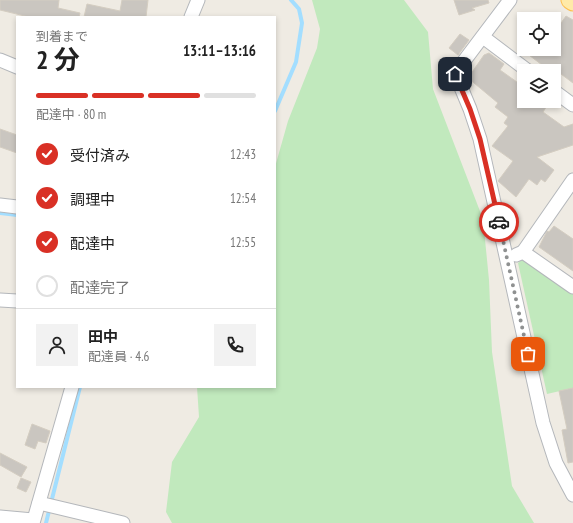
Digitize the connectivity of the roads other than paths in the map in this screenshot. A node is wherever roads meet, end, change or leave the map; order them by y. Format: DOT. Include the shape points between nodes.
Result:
graph roads {
  1 [pos="198,0"];
  2 [pos="510,0"];
  3 [pos="570,0"];
  4 [pos="573,2"];
  5 [pos="191,16"];
  6 [pos="483,37"];
  7 [pos="0,60"];
  8 [pos="519,64"];
  9 [pos="16,67"];
  10 [pos="561,96"];
  11 [pos="573,105"];
  12 [pos="573,180"];
  13 [pos="0,205"];
  14 [pos="16,207"];
  15 [pos="523,252"];
  16 [pos="506,258"];
  17 [pos="573,287"];
  18 [pos="0,300"];
  19 [pos="16,301"];
  20 [pos="72,388"];
  21 [pos="573,495"];
  22 [pos="41,504"];
  23 [pos="0,517"];
  24 [pos="33,522"];
  25 [pos="123,523"];
  1 -- 5 [label="street"];
  2 -- 6 [label="street"];
  3 -- 4 [label="main road"];
  6 -- 8 [label="street"];
  6 -- 16 [label="street" via="455,74 480,139"];
  7 -- 9 [label="street"];
  10 -- 11 [label="street"];
  12 -- 15 [label="street"];
  13 -- 14 [label="street"];
  15 -- 16 [label="street"];
  15 -- 17 [label="street"];
  16 -- 21 [label="street" via="543,423 556,463"];
  18 -- 19 [label="street"];
  20 -- 22 [label="street"];
  22 -- 24 [label="street"];
  22 -- 25 [label="street"];
  23 -- 24 [label="street"];
}
